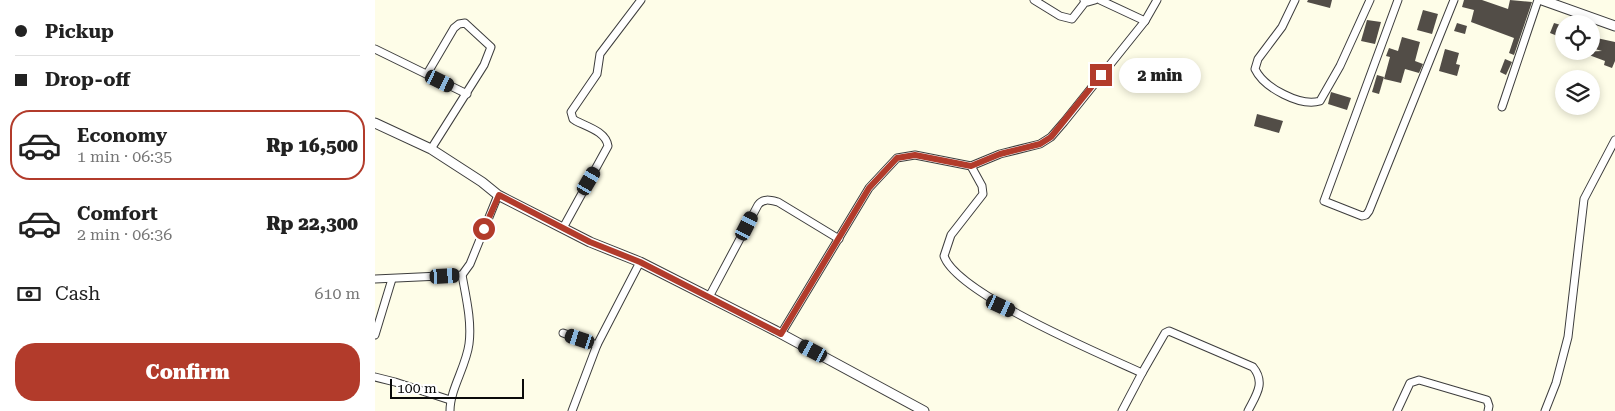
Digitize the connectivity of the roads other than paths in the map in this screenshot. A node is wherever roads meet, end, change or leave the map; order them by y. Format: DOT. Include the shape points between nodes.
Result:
graph roads {
  1 [pos="641,0"];
  2 [pos="1034,0"];
  3 [pos="1095,0"];
  4 [pos="1100,0"];
  5 [pos="1157,0"];
  6 [pos="1295,0"];
  7 [pos="1370,0"];
  8 [pos="1399,0"];
  9 [pos="1454,0"];
  10 [pos="1540,0"];
  11 [pos="1085,1"];
  12 [pos="1145,21"];
  13 [pos="1615,26"];
  14 [pos="375,49"];
  15 [pos="427,74"];
  16 [pos="467,94"];
  17 [pos="1501,107"];
  18 [pos="375,123"];
  19 [pos="1615,140"];
  20 [pos="431,149"];
  21 [pos="971,166"];
  22 [pos="499,195"];
  23 [pos="563,228"];
  24 [pos="839,239"];
  25 [pos="640,262"];
  26 [pos="462,275"];
  27 [pos="375,279"];
  28 [pos="393,279"];
  29 [pos="709,297"];
  30 [pos="563,333"];
  31 [pos="781,334"];
  32 [pos="375,335"];
  33 [pos="597,344"];
  34 [pos="1142,373"];
  35 [pos="375,377"];
  36 [pos="450,400"];
  37 [pos="450,411"];
  38 [pos="572,411"];
  39 [pos="924,411"];
  40 [pos="1122,411"];
  41 [pos="1248,411"];
  42 [pos="1397,411"];
  43 [pos="1488,411"];
  44 [pos="1545,411"];
  1 -- 23 [label="street" via="600,54 597,74 571,112 573,119 601,134 608,146"];
  2 -- 11 [label="street" via="1060,16 1072,19"];
  3 -- 11 [label="street"];
  4 -- 12 [label="street"];
  5 -- 12 [label="street"];
  6 -- 7 [label="street" via="1255,69 1259,77 1270,85 1298,102 1308,102 1320,101"];
  8 -- 9 [label="street" via="1324,201 1364,216 1369,211"];
  10 -- 13 [label="street"];
  10 -- 17 [label="street"];
  12 -- 21 [label="street" via="1051,137 1040,144 1000,154"];
  14 -- 15 [label="street"];
  15 -- 16 [label="street"];
  15 -- 16 [label="street" via="454,28 465,24 491,49"];
  16 -- 20 [label="street"];
  18 -- 20 [label="street"];
  19 -- 44 [label="street" via="1583,205 1568,337"];
  20 -- 22 [label="street"];
  21 -- 24 [label="street" via="915,155 897,158 869,188"];
  21 -- 34 [label="street" via="983,194 947,243 945,256 954,270 1001,306"];
  22 -- 23 [label="street"];
  22 -- 26 [label="street"];
  23 -- 25 [label="street"];
  24 -- 29 [label="street" via="778,202 763,201"];
  24 -- 31 [label="street"];
  25 -- 29 [label="street"];
  25 -- 33 [label="street"];
  26 -- 28 [label="street"];
  26 -- 36 [label="street" via="469,344"];
  27 -- 28 [label="street"];
  28 -- 32 [label="street"];
  29 -- 31 [label="street"];
  30 -- 33 [label="street"];
  31 -- 39 [label="street"];
  33 -- 38 [label="street"];
  34 -- 40 [label="street"];
  34 -- 41 [label="street" via="1165,333 1175,332 1253,367 1260,385"];
  35 -- 36 [label="street"];
  36 -- 37 [label="street"];
  42 -- 43 [label="street" via="1410,383 1419,380 1487,400"];
}
